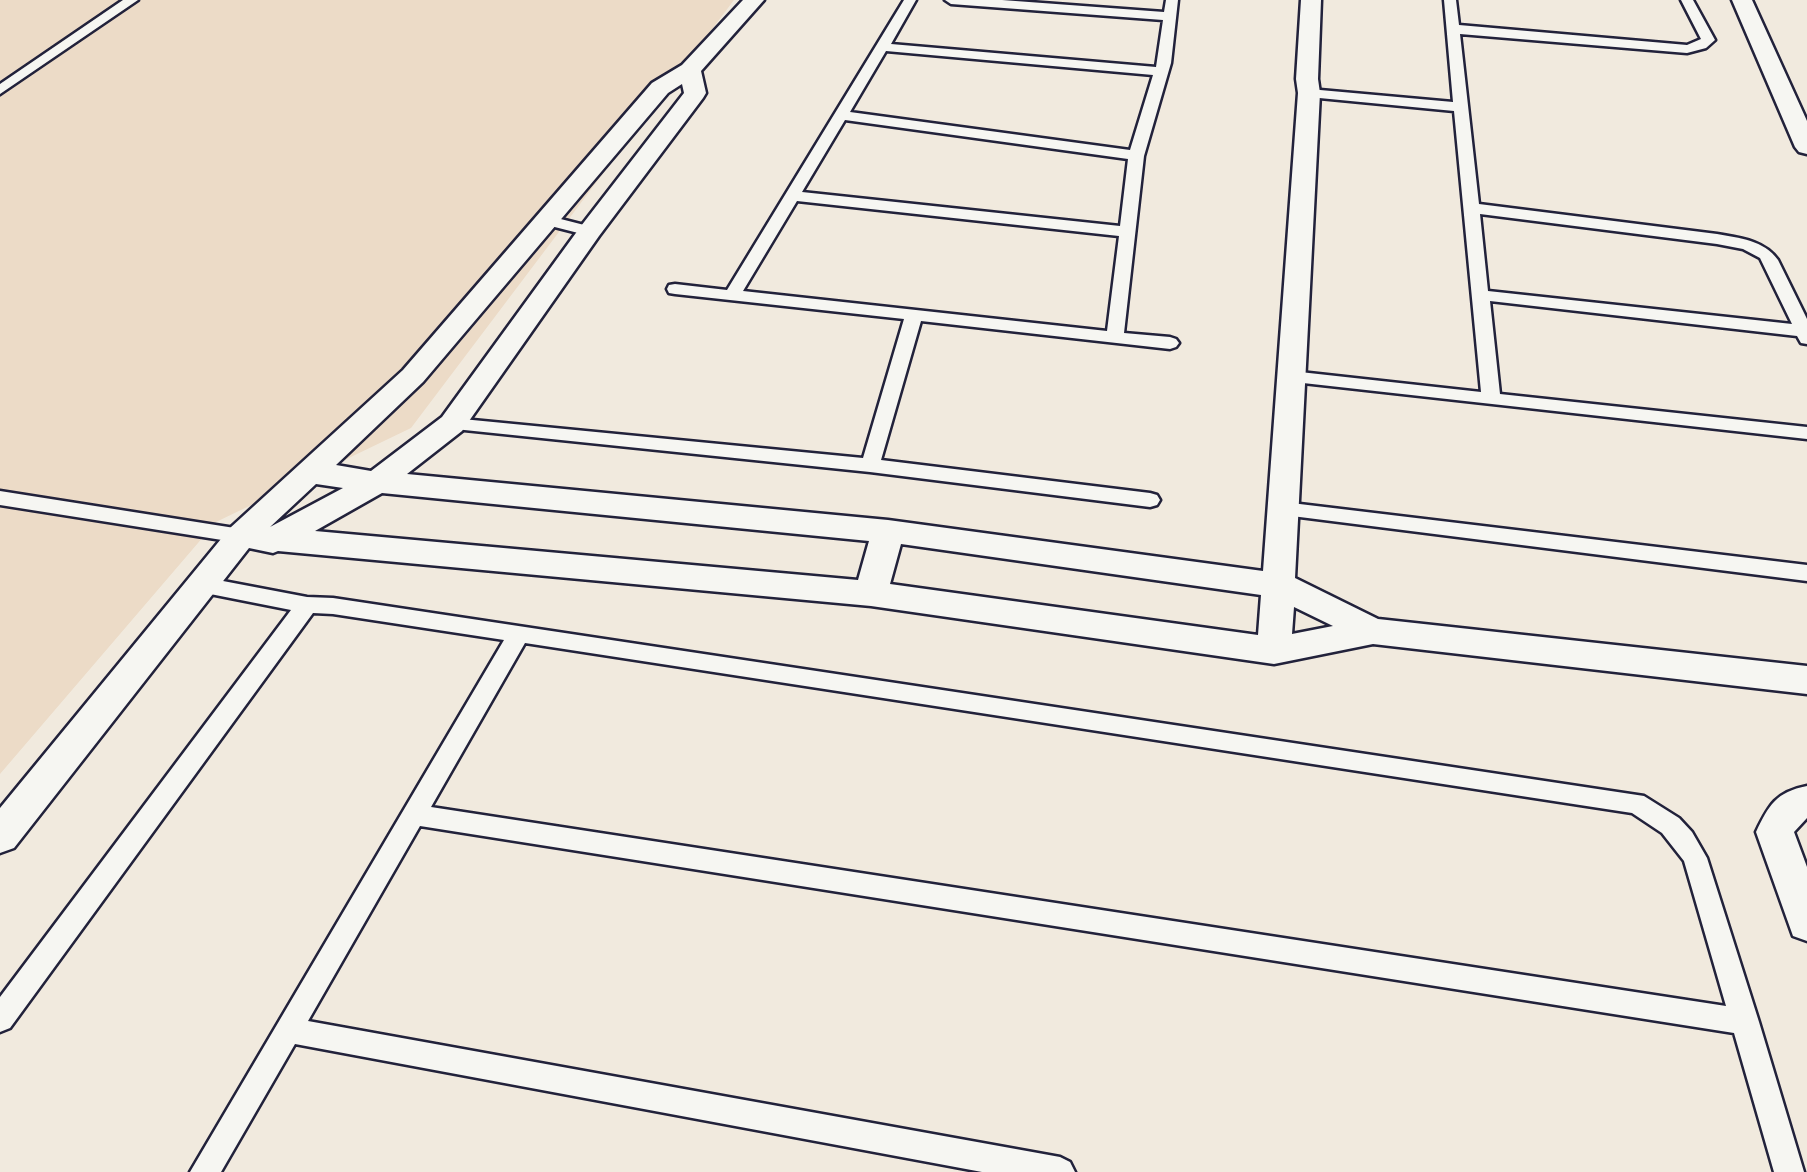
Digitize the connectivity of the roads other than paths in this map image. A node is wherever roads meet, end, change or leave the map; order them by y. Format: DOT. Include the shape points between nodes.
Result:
graph roads {
  1 [pos="132,0"];
  2 [pos="754,0"];
  3 [pos="910,0"];
  4 [pos="951,0"];
  5 [pos="1172,0"];
  6 [pos="1311,0"];
  7 [pos="1450,0"];
  8 [pos="1687,0"];
  9 [pos="1742,0"];
  10 [pos="1171,17"];
  11 [pos="1454,29"];
  12 [pos="882,47"];
  13 [pos="690,70"];
  14 [pos="1161,72"];
  15 [pos="0,90"];
  16 [pos="1309,93"];
  17 [pos="1461,107"];
  18 [pos="841,115"];
  19 [pos="1807,147"];
  20 [pos="1136,156"];
  21 [pos="792,196"];
  22 [pos="1472,208"];
  23 [pos="545,220"];
  24 [pos="590,231"];
  25 [pos="1128,232"];
  26 [pos="675,289"];
  27 [pos="1480,295"];
  28 [pos="732,296"];
  29 [pos="914,315"];
  30 [pos="1805,335"];
  31 [pos="1114,337"];
  32 [pos="1170,343"];
  33 [pos="1291,376"];
  34 [pos="1491,398"];
  35 [pos="453,424"];
  36 [pos="1807,433"];
  37 [pos="870,465"];
  38 [pos="309,472"];
  39 [pos="377,482"];
  40 [pos="0,498"];
  41 [pos="1150,500"];
  42 [pos="1283,509"];
  43 [pos="888,531"];
  44 [pos="242,536"];
  45 [pos="277,540"];
  46 [pos="1807,573"];
  47 [pos="210,574"];
  48 [pos="1278,585"];
  49 [pos="872,594"];
  50 [pos="307,605"];
  51 [pos="1373,632"];
  52 [pos="519,634"];
  53 [pos="1274,651"];
  54 [pos="1807,680"];
  55 [pos="1807,802"];
  56 [pos="414,815"];
  57 [pos="0,836"];
  58 [pos="1807,923"];
  59 [pos="0,1019"];
  60 [pos="1746,1022"];
  61 [pos="288,1030"];
  62 [pos="205,1172"];
  63 [pos="1060,1172"];
  64 [pos="1789,1172"];
  1 -- 15 [label="lane"];
  2 -- 13 [label="street"];
  3 -- 12 [label="lane"];
  4 -- 10 [label="lane"];
  5 -- 10 [label="lane"];
  6 -- 16 [label="street"];
  7 -- 11 [label="lane"];
  8 -- 11 [label="lane" via="1708,40 1687,49"];
  9 -- 19 [label="street"];
  10 -- 14 [label="lane"];
  11 -- 17 [label="lane"];
  12 -- 14 [label="lane"];
  12 -- 18 [label="lane"];
  13 -- 23 [label="street" via="660,88"];
  13 -- 24 [label="street" via="695,93"];
  14 -- 20 [label="lane"];
  16 -- 17 [label="lane"];
  16 -- 33 [label="street"];
  17 -- 22 [label="lane"];
  18 -- 20 [label="lane"];
  18 -- 21 [label="lane"];
  20 -- 25 [label="lane"];
  21 -- 25 [label="lane"];
  21 -- 28 [label="lane"];
  22 -- 27 [label="lane"];
  22 -- 30 [label="lane" via="1717,239 1753,248 1767,256"];
  23 -- 24 [label="lane"];
  23 -- 38 [label="street" via="413,376"];
  24 -- 35 [label="street"];
  25 -- 31 [label="lane"];
  26 -- 28 [label="lane"];
  27 -- 30 [label="lane"];
  27 -- 34 [label="lane"];
  28 -- 29 [label="lane"];
  29 -- 31 [label="lane"];
  29 -- 37 [label="lane"];
  31 -- 32 [label="lane"];
  33 -- 34 [label="lane"];
  33 -- 42 [label="street"];
  34 -- 36 [label="lane"];
  35 -- 37 [label="lane"];
  35 -- 39 [label="street"];
  37 -- 41 [label="lane"];
  38 -- 39 [label="street"];
  38 -- 44 [label="street"];
  39 -- 43 [label="street"];
  39 -- 45 [label="street"];
  40 -- 44 [label="lane"];
  42 -- 46 [label="lane"];
  42 -- 48 [label="street"];
  43 -- 48 [label="street"];
  43 -- 49 [label="street"];
  44 -- 45 [label="street"];
  44 -- 47 [label="street"];
  45 -- 47 [label="street"];
  45 -- 49 [label="street"];
  47 -- 50 [label="lane"];
  47 -- 57 [label="street"];
  48 -- 51 [label="street"];
  48 -- 53 [label="street"];
  49 -- 53 [label="street"];
  50 -- 52 [label="lane"];
  50 -- 59 [label="lane"];
  51 -- 53 [label="street"];
  51 -- 54 [label="street"];
  52 -- 56 [label="lane"];
  52 -- 60 [label="lane" via="1636,802 1659,813 1683,837 1695,858"];
  55 -- 58 [label="street" via="1797,803 1783,815 1775,832"];
  56 -- 60 [label="lane"];
  56 -- 61 [label="lane"];
  60 -- 64 [label="lane"];
  61 -- 62 [label="lane"];
  61 -- 63 [label="lane"];
}
